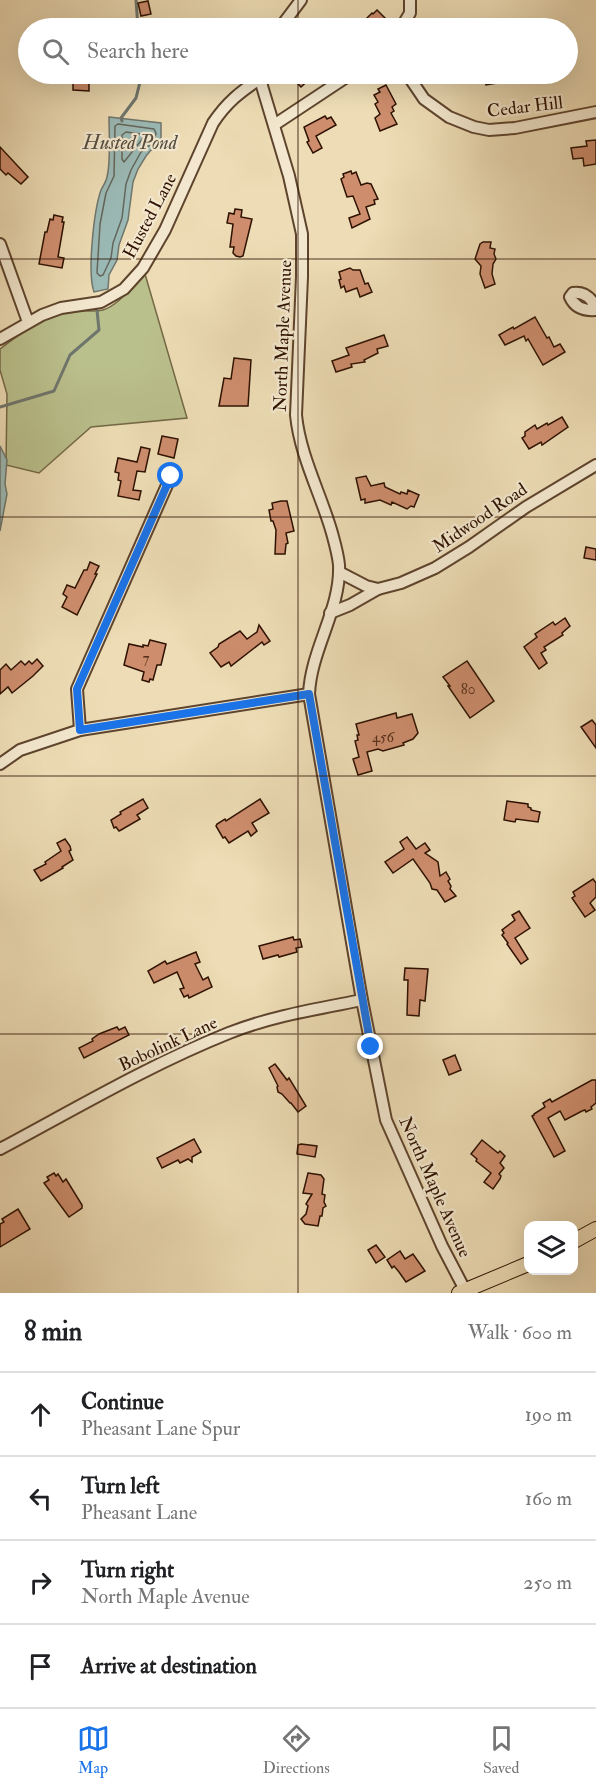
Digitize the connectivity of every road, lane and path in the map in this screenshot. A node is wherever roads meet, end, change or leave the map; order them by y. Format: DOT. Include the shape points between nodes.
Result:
graph roads {
  1 [pos="301,0"];
  2 [pos="410,0"];
  3 [pos="288,18"];
  4 [pos="407,18"];
  5 [pos="251,84"];
  6 [pos="263,84"];
  7 [pos="336,84"];
  8 [pos="414,84"];
  9 [pos="596,112"];
  10 [pos="274,125"];
  11 [pos="0,244"];
  12 [pos="28,322"];
  13 [pos="0,339"];
  14 [pos="596,465"];
  15 [pos="171,476"];
  16 [pos="339,572"];
  17 [pos="378,589"];
  18 [pos="330,613"];
  19 [pos="309,694"];
  20 [pos="80,730"];
  21 [pos="0,764"];
  22 [pos="362,1000"];
  23 [pos="0,1149"];
  24 [pos="596,1229"];
  25 [pos="578,1238"];
  26 [pos="524,1266"];
  27 [pos="462,1292"];
  1 -- 3 [label="street"];
  2 -- 4 [label="street"];
  5 -- 12 [label="street, Husted Lane" via="218,116 157,247 124,289 101,302 61,308"];
  6 -- 10 [label="street, North Maple Avenue"];
  7 -- 10 [label="street"];
  8 -- 9 [label="street, Cedar Hill" via="424,99 449,117 489,130"];
  10 -- 16 [label="street, North Maple Avenue" via="302,234 298,432 328,520"];
  11 -- 12 [label="street"];
  12 -- 13 [label="street, Husted Lane"];
  14 -- 17 [label="street, Midwood Road" via="435,568"];
  15 -- 20 [label="street" via="77,689"];
  16 -- 17 [label="street"];
  16 -- 18 [label="street, North Maple Avenue"];
  17 -- 18 [label="street, Midwood Road"];
  18 -- 19 [label="street, North Maple Avenue" via="313,664"];
  19 -- 20 [label="street"];
  19 -- 22 [label="street, North Maple Avenue"];
  20 -- 21 [label="street" via="20,750"];
  22 -- 23 [label="street, Bobolink Lane" via="282,1016 230,1033 140,1074"];
  22 -- 27 [label="street, North Maple Avenue" via="386,1120"];
  24 -- 25 [label="main road"];
  26 -- 27 [label="main road"];
}
